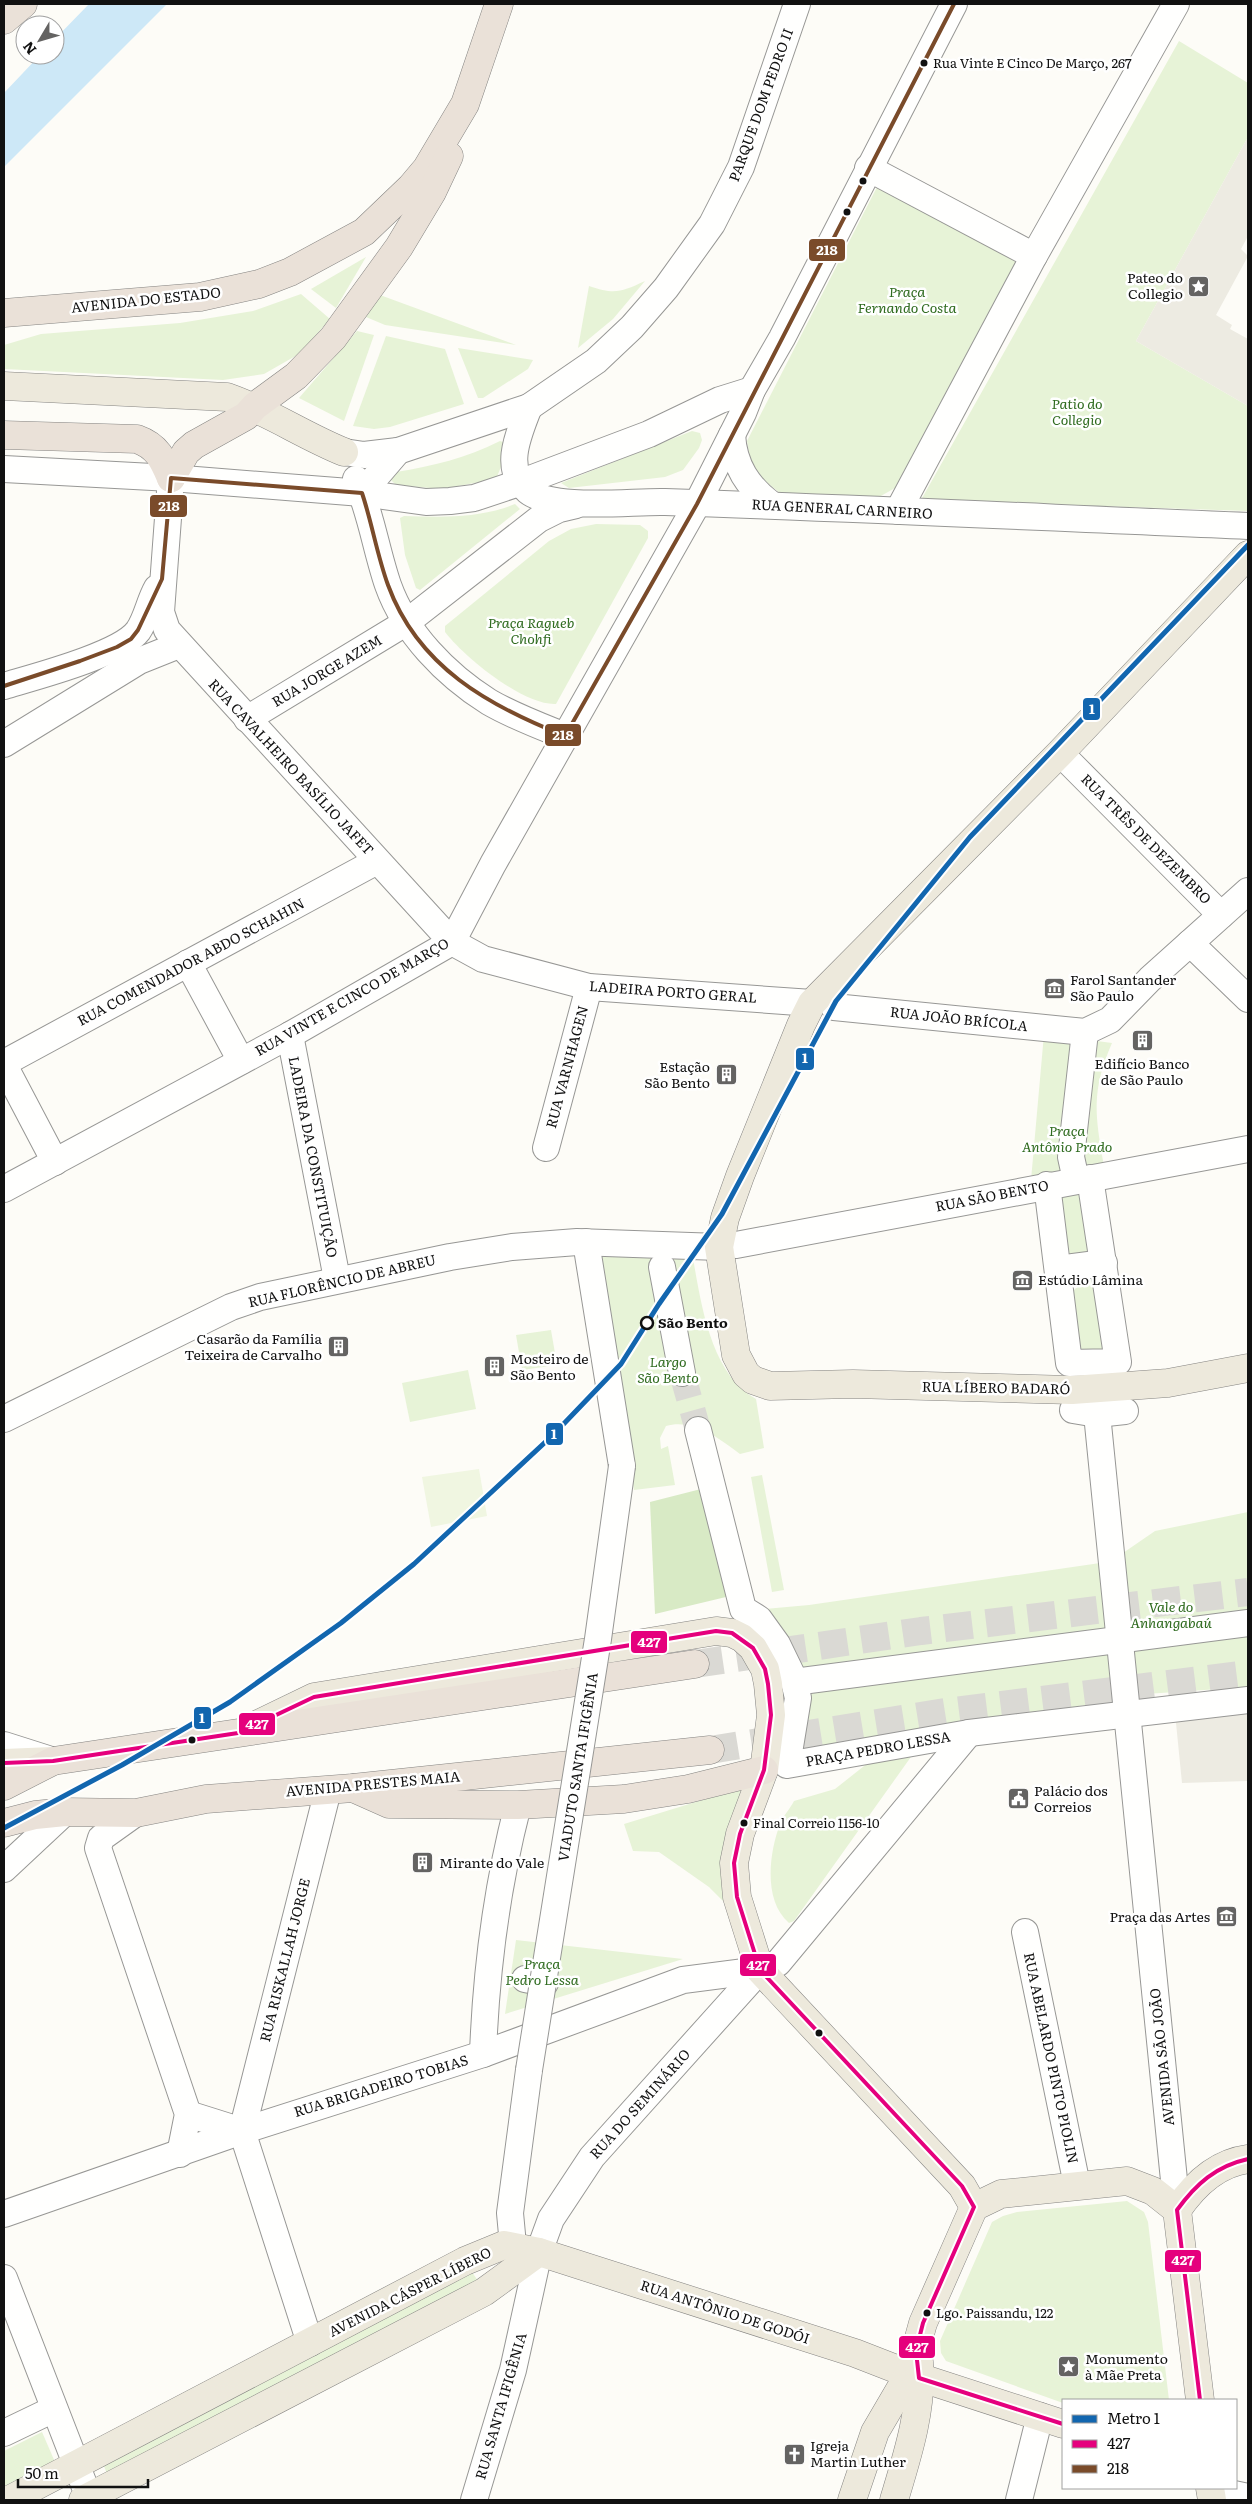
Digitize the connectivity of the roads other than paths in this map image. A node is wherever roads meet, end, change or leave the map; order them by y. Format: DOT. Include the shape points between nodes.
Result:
graph roads {
  1 [pos="23,4"];
  2 [pos="499,4"];
  3 [pos="798,4"];
  4 [pos="954,4"];
  5 [pos="1176,4"];
  6 [pos="4,20"];
  7 [pos="465,104"];
  8 [pos="868,168"];
  9 [pos="1034,256"];
  10 [pos="37,310"];
  11 [pos="4,313"];
  12 [pos="4,326"];
  13 [pos="4,386"];
  14 [pos="752,390"];
  15 [pos="255,406"];
  16 [pos="529,407"];
  17 [pos="4,435"];
  18 [pos="732,435"];
  19 [pos="398,451"];
  20 [pos="344,452"];
  21 [pos="4,469"];
  22 [pos="171,478"];
  23 [pos="522,482"];
  24 [pos="362,493"];
  25 [pos="584,503"];
  26 [pos="697,504"];
  27 [pos="772,505"];
  28 [pos="898,511"];
  29 [pos="1248,526"];
  30 [pos="1248,555"];
  31 [pos="162,579"];
  32 [pos="407,622"];
  33 [pos="179,645"];
  34 [pos="122,657"];
  35 [pos="80,661"];
  36 [pos="5,686"];
  37 [pos="91,689"];
  38 [pos="247,719"];
  39 [pos="565,736"];
  40 [pos="4,744"];
  41 [pos="1070,763"];
  42 [pos="377,861"];
  43 [pos="1248,891"];
  44 [pos="1221,915"];
  45 [pos="452,942"];
  46 [pos="1190,943"];
  47 [pos="188,963"];
  48 [pos="589,987"];
  49 [pos="1248,999"];
  50 [pos="823,1005"];
  51 [pos="1085,1032"];
  52 [pos="290,1035"];
  53 [pos="240,1062"];
  54 [pos="4,1064"];
  55 [pos="546,1148"];
  56 [pos="1248,1149"];
  57 [pos="55,1162"];
  58 [pos="1083,1179"];
  59 [pos="1047,1186"];
  60 [pos="4,1189"];
  61 [pos="586,1242"];
  62 [pos="727,1246"];
  63 [pos="1104,1263"];
  64 [pos="662,1267"];
  65 [pos="1058,1269"];
  66 [pos="337,1279"];
  67 [pos="1248,1368"];
  68 [pos="682,1373"];
  69 [pos="1125,1411"];
  70 [pos="4,1418"];
  71 [pos="698,1430"];
  72 [pos="1248,1623"];
  73 [pos="1120,1640"];
  74 [pos="695,1664"];
  75 [pos="794,1682"];
  76 [pos="1248,1700"];
  77 [pos="1128,1714"];
  78 [pos="238,1733"];
  79 [pos="969,1733"];
  80 [pos="4,1746"];
  81 [pos="710,1750"];
  82 [pos="53,1761"];
  83 [pos="4,1763"];
  84 [pos="776,1767"];
  85 [pos="4,1786"];
  86 [pos="341,1789"];
  87 [pos="518,1805"];
  88 [pos="65,1812"];
  89 [pos="136,1813"];
  90 [pos="36,1815"];
  91 [pos="4,1823"];
  92 [pos="4,1836"];
  93 [pos="4,1869"];
  94 [pos="1025,1932"];
  95 [pos="769,1967"];
  96 [pos="690,1979"];
  97 [pos="714,2021"];
  98 [pos="483,2054"];
  99 [pos="188,2114"];
  100 [pos="242,2131"];
  101 [pos="180,2154"];
  102 [pos="1248,2159"];
  103 [pos="1077,2185"];
  104 [pos="974,2207"];
  105 [pos="1177,2210"];
  106 [pos="4,2214"];
  107 [pos="513,2245"];
  108 [pos="539,2252"];
  109 [pos="4,2278"];
  110 [pos="310,2343"];
  111 [pos="915,2368"];
  112 [pos="1200,2399"];
  113 [pos="54,2409"];
  114 [pos="1051,2420"];
  115 [pos="4,2433"];
  116 [pos="77,2466"];
  117 [pos="1211,2492"];
  118 [pos="1248,2497"];
  119 [pos="87,2499"];
  120 [pos="9,2500"];
  121 [pos="474,2500"];
  122 [pos="852,2500"];
  123 [pos="894,2500"];
  124 [pos="1019,2500"];
  1 -- 6 [label="highway"];
  2 -- 7 [label="highway, AVENIDA DO ESTADO"];
  3 -- 16 [label="street, PARQUE DOM PEDRO II" via="741,167 712,224 666,288 632,328 596,361"];
  4 -- 8 [label="street, RUA VINTE E CINCO DE MARÇO"];
  5 -- 9 [label="street"];
  7 -- 10 [label="highway, AVENIDA DO ESTADO" via="427,168 364,232 290,272 259,284 200,297"];
  7 -- 15 [label="highway" via="450,154 399,247 333,338 296,376"];
  8 -- 9 [label="street"];
  8 -- 14 [label="street, RUA VINTE E CINCO DE MARÇO" via="782,338"];
  9 -- 28 [label="street"];
  10 -- 11 [label="highway, AVENIDA DO ESTADO"];
  10 -- 12 [label="highway"];
  13 -- 15 [label="main road" via="227,397"];
  14 -- 18 [label="street, RUA VINTE E CINCO DE MARÇO"];
  14 -- 23 [label="street" via="720,400 649,434"];
  15 -- 20 [label="main road"];
  15 -- 22 [label="highway" via="234,424 194,445 186,452"];
  16 -- 19 [label="street, PARQUE DOM PEDRO II"];
  16 -- 23 [label="street" via="518,438 514,464"];
  17 -- 22 [label="highway" via="137,439 157,449"];
  18 -- 26 [label="street, RUA VINTE E CINCO DE MARÇO"];
  18 -- 27 [label="street" via="736,460 747,483"];
  19 -- 20 [label="street, PARQUE DOM PEDRO II" via="364,455"];
  19 -- 24 [label="street"];
  20 -- 24 [label="street"];
  21 -- 22 [label="street"];
  22 -- 24 [label="street"];
  22 -- 31 [label="street, RUA CAVALHEIRO BASÍLIO JAFET"];
  23 -- 24 [label="street" via="474,498 450,502"];
  23 -- 25 [label="street, RUA GENERAL CARNEIRO" via="529,491 542,498"];
  24 -- 32 [label="street" via="388,585"];
  25 -- 26 [label="street, RUA GENERAL CARNEIRO"];
  25 -- 32 [label="street" via="559,509 539,519"];
  26 -- 27 [label="street, RUA GENERAL CARNEIRO"];
  26 -- 39 [label="street, RUA VINTE E CINCO DE MARÇO"];
  27 -- 28 [label="street, RUA GENERAL CARNEIRO"];
  28 -- 29 [label="street, RUA GENERAL CARNEIRO"];
  30 -- 50 [label="main road"];
  31 -- 33 [label="street, RUA CAVALHEIRO BASÍLIO JAFET" via="162,620"];
  31 -- 34 [label="street, RUA CAVALHEIRO BASÍLIO JAFET"];
  32 -- 38 [label="street, RUA JORGE AZEM"];
  32 -- 39 [label="street" via="441,665 482,697 524,720"];
  33 -- 34 [label="street"];
  33 -- 38 [label="street, RUA CAVALHEIRO BASÍLIO JAFET"];
  34 -- 35 [label="street"];
  34 -- 37 [label="street"];
  35 -- 36 [label="street"];
  35 -- 37 [label="street" via="93,677"];
  37 -- 40 [label="street"];
  38 -- 42 [label="street, RUA CAVALHEIRO BASÍLIO JAFET"];
  39 -- 45 [label="street, RUA VINTE E CINCO DE MARÇO"];
  41 -- 44 [label="street, RUA TRÊS DE DEZEMBRO"];
  42 -- 45 [label="street, RUA CAVALHEIRO BASÍLIO JAFET"];
  42 -- 47 [label="street, RUA COMENDADOR ABDO SCHAHIN"];
  43 -- 44 [label="street"];
  44 -- 46 [label="street"];
  45 -- 48 [label="street, LADEIRA PORTO GERAL" via="483,960"];
  45 -- 52 [label="street, RUA VINTE E CINCO DE MARÇO"];
  46 -- 49 [label="street"];
  46 -- 51 [label="street" via="1150,978 1110,1020"];
  47 -- 53 [label="street"];
  47 -- 54 [label="street, RUA COMENDADOR ABDO SCHAHIN"];
  48 -- 50 [label="street, LADEIRA PORTO GERAL"];
  48 -- 55 [label="street, RUA VARNHAGEN"];
  50 -- 51 [label="street, RUA JOÃO BRÍCOLA"];
  50 -- 62 [label="main road" via="801,1025 740,1176 725,1218"];
  51 -- 58 [label="street" via="1071,1157"];
  52 -- 53 [label="street, RUA VINTE E CINCO DE MARÇO"];
  52 -- 66 [label="street, LADEIRA DA CONSTITUIÇÃO"];
  53 -- 57 [label="street, RUA VINTE E CINCO DE MARÇO"];
  54 -- 57 [label="street"];
  56 -- 58 [label="street, RUA SÃO BENTO"];
  57 -- 60 [label="street, RUA VINTE E CINCO DE MARÇO"];
  58 -- 59 [label="street, RUA SÃO BENTO"];
  58 -- 63 [label="street"];
  59 -- 62 [label="street, RUA SÃO BENTO"];
  59 -- 65 [label="street"];
  61 -- 62 [label="street"];
  61 -- 66 [label="street, RUA FLORÊNCIO DE ABREU" via="512,1247"];
  61 -- 107 [label="street, VIADUTO SANTA IFIGÊNIA, bridge" via="622,1466 535,1981 529,2070 510,2212"];
  62 -- 67 [label="main road, RUA LÍBERO BADARÓ" via="736,1355 746,1374 770,1386 853,1384 1072,1390 1168,1383"];
  63 -- 65 [label="street"];
  63 -- 65 [label="street" via="1118,1362 1069,1364"];
  64 -- 68 [label="street"];
  66 -- 70 [label="street, RUA FLORÊNCIO DE ABREU" via="231,1307"];
  69 -- 73 [label="street, AVENIDA SÃO JOÃO" via="1085,1412 1110,1544"];
  71 -- 75 [label="street" via="743,1610 759,1618 787,1661"];
  72 -- 73 [label="street"];
  73 -- 75 [label="street"];
  73 -- 77 [label="street, AVENIDA SÃO JOÃO"];
  74 -- 78 [label="highway"];
  75 -- 84 [label="street" via="798,1698"];
  76 -- 77 [label="street"];
  77 -- 79 [label="street"];
  77 -- 105 [label="street, AVENIDA SÃO JOÃO"];
  78 -- 82 [label="highway"];
  78 -- 84 [label="main road" via="314,1697 716,1631 742,1638 765,1669"];
  79 -- 84 [label="street, PRAÇA PEDRO LESSA"];
  79 -- 95 [label="street, RUA DO SEMINÁRIO"];
  80 -- 82 [label="street"];
  81 -- 86 [label="highway, AVENIDA PRESTES MAIA"];
  82 -- 83 [label="main road"];
  82 -- 85 [label="highway"];
  84 -- 87 [label="highway" via="688,1789 624,1799"];
  84 -- 95 [label="main road" via="740,1834 734,1863 737,1897"];
  86 -- 87 [label="highway" via="389,1804"];
  86 -- 89 [label="highway, AVENIDA PRESTES MAIA" via="206,1799"];
  86 -- 100 [label="street, RUA RISKALLAH JORGE"];
  87 -- 98 [label="street" via="500,1887 487,1990"];
  88 -- 89 [label="highway, AVENIDA PRESTES MAIA"];
  88 -- 90 [label="highway, AVENIDA PRESTES MAIA"];
  88 -- 93 [label="street"];
  89 -- 99 [label="street" via="101,1838 98,1848"];
  90 -- 91 [label="highway, AVENIDA PRESTES MAIA"];
  90 -- 92 [label="main road, AVENIDA PRESTES MAIA"];
  94 -- 103 [label="street, RUA ABELARDO PINTO PIOLIN"];
  95 -- 96 [label="street, RUA BRIGADEIRO TOBIAS"];
  95 -- 97 [label="street, RUA DO SEMINÁRIO"];
  95 -- 104 [label="main road" via="962,2186"];
  96 -- 97 [label="street" via="705,1985 717,2005"];
  96 -- 98 [label="street, RUA BRIGADEIRO TOBIAS"];
  97 -- 108 [label="street, RUA DO SEMINÁRIO" via="592,2157 551,2219"];
  98 -- 100 [label="street, RUA BRIGADEIRO TOBIAS"];
  99 -- 100 [label="street"];
  99 -- 101 [label="street"];
  100 -- 101 [label="street, RUA BRIGADEIRO TOBIAS"];
  100 -- 110 [label="street"];
  101 -- 106 [label="street, RUA BRIGADEIRO TOBIAS"];
  102 -- 105 [label="main road" via="1223,2167 1203,2179"];
  103 -- 104 [label="main road" via="1001,2194"];
  103 -- 105 [label="main road" via="1127,2181 1153,2191"];
  104 -- 111 [label="main road" via="923,2323"];
  105 -- 112 [label="main road, AVENIDA SÃO JOÃO"];
  107 -- 108 [label="main road, AVENIDA CÁSPER LÍBERO"];
  107 -- 110 [label="main road, AVENIDA CÁSPER LÍBERO" via="504,2245 465,2261"];
  108 -- 111 [label="main road, RUA ANTÔNIO DE GODÓI" via="855,2353"];
  108 -- 119 [label="main road" via="484,2292"];
  108 -- 121 [label="street, RUA SANTA IFIGÊNIA" via="513,2370"];
  109 -- 113 [label="street"];
  110 -- 116 [label="main road, AVENIDA CÁSPER LÍBERO"];
  111 -- 114 [label="main road, RUA ANTÔNIO DE GODÓI"];
  111 -- 122 [label="main road" via="875,2432"];
  111 -- 123 [label="main road" via="912,2443"];
  113 -- 115 [label="street"];
  113 -- 116 [label="street"];
  114 -- 124 [label="street"];
  116 -- 119 [label="street"];
  116 -- 120 [label="main road, AVENIDA CÁSPER LÍBERO"];
  117 -- 118 [label="street"];
}
